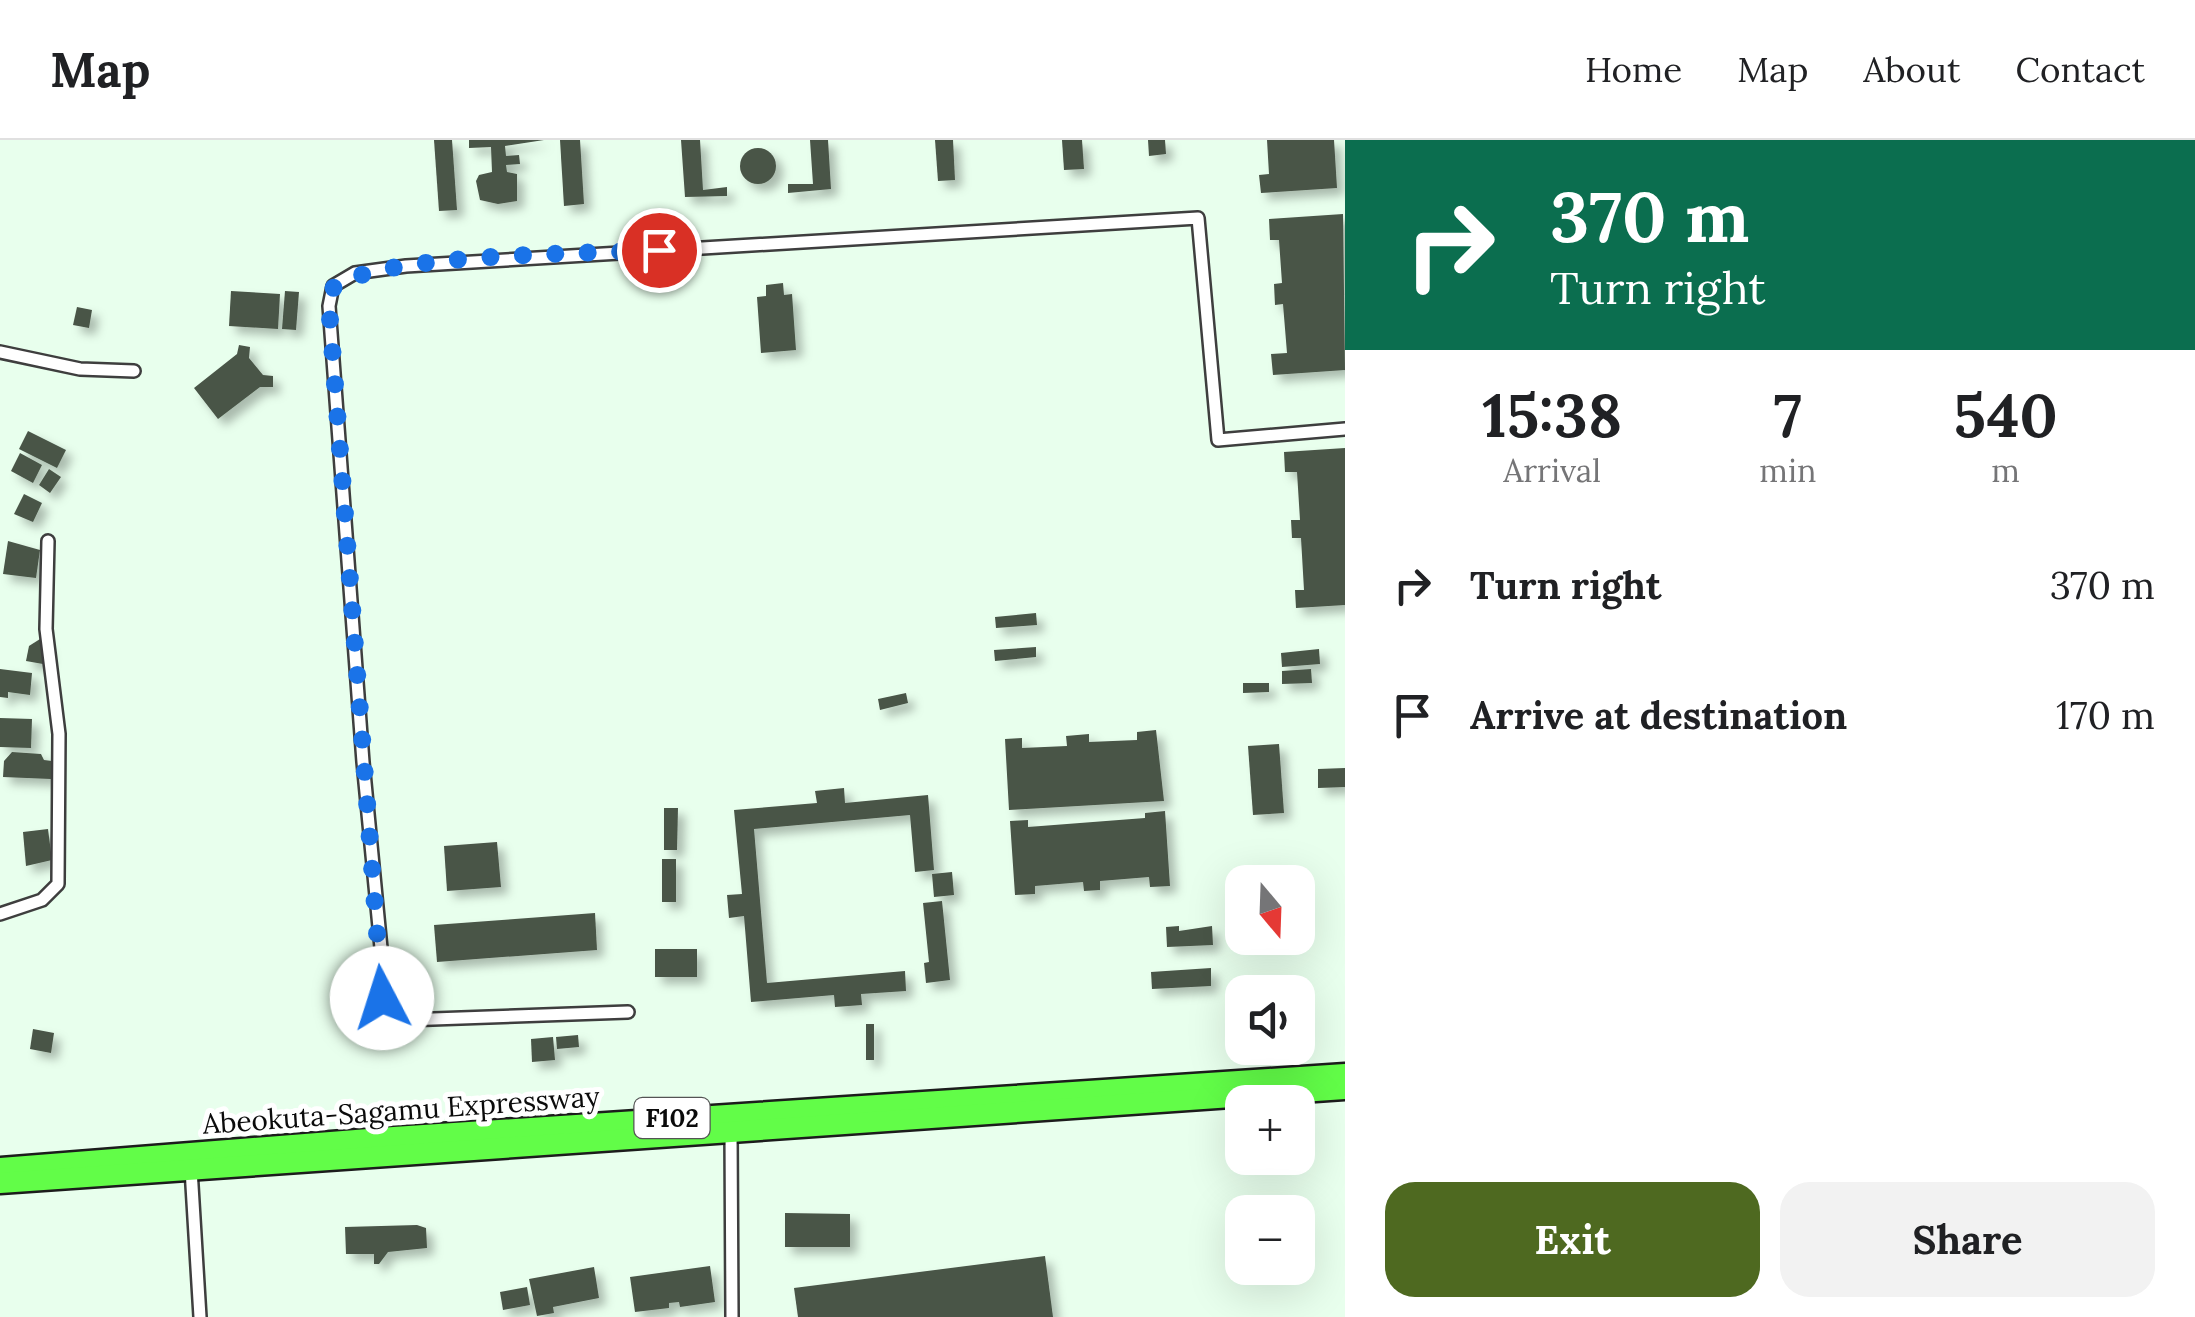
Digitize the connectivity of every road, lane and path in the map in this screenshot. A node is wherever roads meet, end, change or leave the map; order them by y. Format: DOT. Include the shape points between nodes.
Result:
graph roads {
  1 [pos="0,352"];
  2 [pos="134,370"];
  3 [pos="1345,429"];
  4 [pos="48,541"];
  5 [pos="0,914"];
  6 [pos="628,1012"];
  7 [pos="1345,1074"];
  8 [pos="1345,1089"];
  9 [pos="731,1131"];
  10 [pos="0,1168"];
  11 [pos="191,1169"];
  12 [pos="0,1182"];
  13 [pos="200,1317"];
  14 [pos="732,1317"];
  1 -- 2 [label="street" via="80,368"];
  3 -- 6 [label="street" via="1218,440 1198,218 406,266 355,273 334,286 329,306 351,614 387,1010 405,1020"];
  4 -- 5 [label="street" via="46,629 59,734 58,884 42,900"];
  7 -- 10 [label="highway, Abeokuta-Sagamu Expressway / F102"];
  8 -- 9 [label="highway, Abeokuta-Sagamu Expressway / F102"];
  9 -- 11 [label="highway, Abeokuta-Sagamu Expressway / F102"];
  9 -- 14 [label="street"];
  11 -- 12 [label="highway, Abeokuta-Sagamu Expressway / F102"];
  11 -- 13 [label="street"];
}
